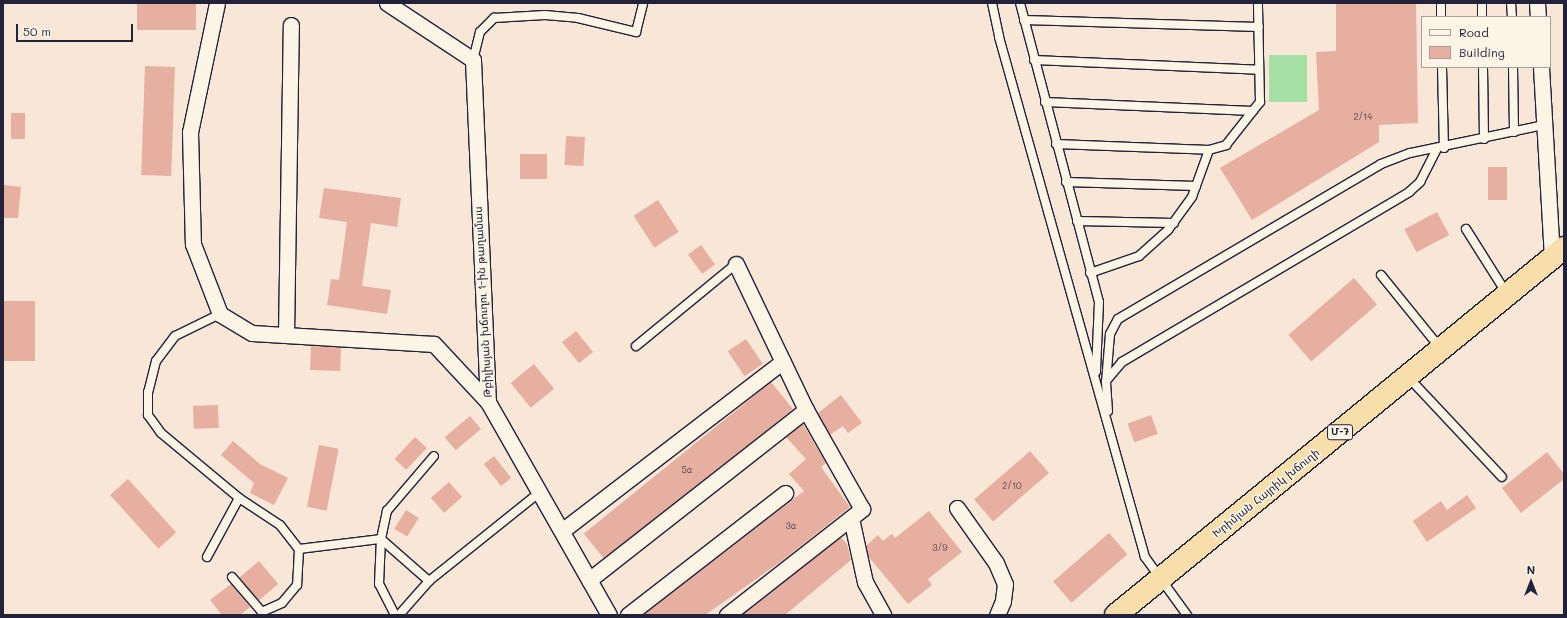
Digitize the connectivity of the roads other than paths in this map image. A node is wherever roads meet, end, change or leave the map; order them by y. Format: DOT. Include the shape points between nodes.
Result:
graph roads {
  1 [pos="217,3"];
  2 [pos="387,3"];
  3 [pos="643,3"];
  4 [pos="992,3"];
  5 [pos="1020,3"];
  6 [pos="1258,3"];
  7 [pos="1441,3"];
  8 [pos="1482,3"];
  9 [pos="1511,3"];
  10 [pos="1537,3"];
  11 [pos="1441,16"];
  12 [pos="1482,16"];
  13 [pos="1512,16"];
  14 [pos="1538,16"];
  15 [pos="1024,20"];
  16 [pos="291,26"];
  17 [pos="1258,27"];
  18 [pos="472,60"];
  19 [pos="1034,60"];
  20 [pos="1442,68"];
  21 [pos="1483,68"];
  22 [pos="1512,68"];
  23 [pos="1541,68"];
  24 [pos="1259,70"];
  25 [pos="1045,102"];
  26 [pos="1253,111"];
  27 [pos="1544,125"];
  28 [pos="1514,132"];
  29 [pos="1484,139"];
  30 [pos="1056,144"];
  31 [pos="1440,149"];
  32 [pos="1209,150"];
  33 [pos="1066,182"];
  34 [pos="1196,186"];
  35 [pos="1077,221"];
  36 [pos="1174,223"];
  37 [pos="1466,229"];
  38 [pos="1558,253"];
  39 [pos="736,264"];
  40 [pos="1090,273"];
  41 [pos="1381,275"];
  42 [pos="1508,294"];
  43 [pos="220,314"];
  44 [pos="286,335"];
  45 [pos="636,346"];
  46 [pos="1441,349"];
  47 [pos="783,360"];
  48 [pos="1407,377"];
  49 [pos="1095,379"];
  50 [pos="1106,382"];
  51 [pos="488,402"];
  52 [pos="806,410"];
  53 [pos="1109,428"];
  54 [pos="434,456"];
  55 [pos="1502,477"];
  56 [pos="540,492"];
  57 [pos="785,493"];
  58 [pos="239,498"];
  59 [pos="956,508"];
  60 [pos="851,518"];
  61 [pos="562,530"];
  62 [pos="381,539"];
  63 [pos="299,549"];
  64 [pos="207,556"];
  65 [pos="232,577"];
  66 [pos="1161,578"];
  67 [pos="589,580"];
  68 [pos="429,581"];
  69 [pos="395,615"];
  70 [pos="399,615"];
  71 [pos="610,615"];
  72 [pos="628,615"];
  73 [pos="728,615"];
  74 [pos="883,615"];
  75 [pos="997,615"];
  76 [pos="1116,615"];
  77 [pos="1187,615"];
  1 -- 43 [label="street" via="190,132 193,244"];
  2 -- 18 [label="street"];
  3 -- 18 [label="lane" via="636,32 578,18 545,15 494,18 480,32"];
  4 -- 49 [label="lane" via="999,37"];
  5 -- 15 [label="lane"];
  6 -- 17 [label="lane"];
  7 -- 11 [label="lane"];
  8 -- 12 [label="lane"];
  9 -- 13 [label="lane"];
  10 -- 14 [label="street"];
  15 -- 17 [label="lane"];
  15 -- 19 [label="lane"];
  16 -- 44 [label="street"];
  17 -- 24 [label="lane"];
  18 -- 51 [label="street, Թբիլիսյան խճուղու 1-ին թաղամաս"];
  19 -- 24 [label="lane"];
  19 -- 25 [label="lane"];
  20 -- 31 [label="lane"];
  21 -- 29 [label="lane"];
  22 -- 28 [label="lane"];
  23 -- 27 [label="street"];
  24 -- 26 [label="lane" via="1260,102"];
  25 -- 26 [label="lane"];
  25 -- 30 [label="lane"];
  26 -- 32 [label="lane" via="1226,145"];
  27 -- 28 [label="lane"];
  27 -- 38 [label="street"];
  28 -- 29 [label="lane"];
  29 -- 31 [label="lane"];
  30 -- 32 [label="lane"];
  30 -- 33 [label="lane"];
  31 -- 50 [label="lane" via="1420,182 1409,192 1122,362"];
  31 -- 50 [label="lane" via="1410,153 1382,164 1118,319 1110,334"];
  32 -- 34 [label="lane"];
  33 -- 34 [label="lane"];
  33 -- 35 [label="lane"];
  34 -- 36 [label="lane"];
  35 -- 36 [label="lane"];
  35 -- 40 [label="lane"];
  36 -- 40 [label="lane" via="1139,256"];
  37 -- 42 [label="lane"];
  38 -- 42 [label="highway, Խրիմյան Հայրիկ խճուղի / Մ-7"];
  39 -- 45 [label="lane"];
  39 -- 47 [label="street"];
  40 -- 49 [label="lane" via="1099,302"];
  41 -- 46 [label="lane"];
  42 -- 46 [label="highway, Խրիմյան Հայրիկ խճուղի / Մ-7"];
  43 -- 44 [label="street" via="252,333"];
  43 -- 58 [label="lane" via="175,336 156,360 148,392 148,414 161,433"];
  44 -- 51 [label="street" via="434,344"];
  46 -- 48 [label="highway, Խրիմյան Հայրիկ խճուղի / Մ-7"];
  47 -- 52 [label="street"];
  47 -- 61 [label="street"];
  48 -- 55 [label="lane"];
  48 -- 66 [label="highway, Խրիմյան Հայրիկ խճուղի / Մ-7"];
  49 -- 53 [label="lane"];
  50 -- 53 [label="lane"];
  51 -- 56 [label="street, Թբիլիսյան խճուղու 1-ին թաղամաս"];
  52 -- 60 [label="street" via="862,509"];
  52 -- 67 [label="street"];
  53 -- 66 [label="lane" via="1145,557"];
  54 -- 62 [label="lane" via="387,511"];
  56 -- 61 [label="street, Թբիլիսյան խճուղու 1-ին թաղամաս"];
  56 -- 68 [label="lane"];
  57 -- 72 [label="street"];
  58 -- 63 [label="lane" via="280,525"];
  58 -- 64 [label="lane"];
  59 -- 75 [label="street" via="996,563 1005,584 1003,601"];
  60 -- 73 [label="street"];
  60 -- 74 [label="street" via="865,582"];
  61 -- 67 [label="street, Թբիլիսյան խճուղու 1-ին թաղամաս"];
  62 -- 63 [label="lane"];
  62 -- 68 [label="lane"];
  62 -- 69 [label="lane" via="378,584"];
  63 -- 65 [label="lane" via="297,586 282,603 262,612"];
  66 -- 76 [label="highway, Խրիմյան Հայրիկ խճուղի / Մ-7"];
  66 -- 77 [label="lane"];
  67 -- 71 [label="street, Թբիլիսյան խճուղու 1-ին թաղամաս"];
  68 -- 70 [label="lane"];
}
